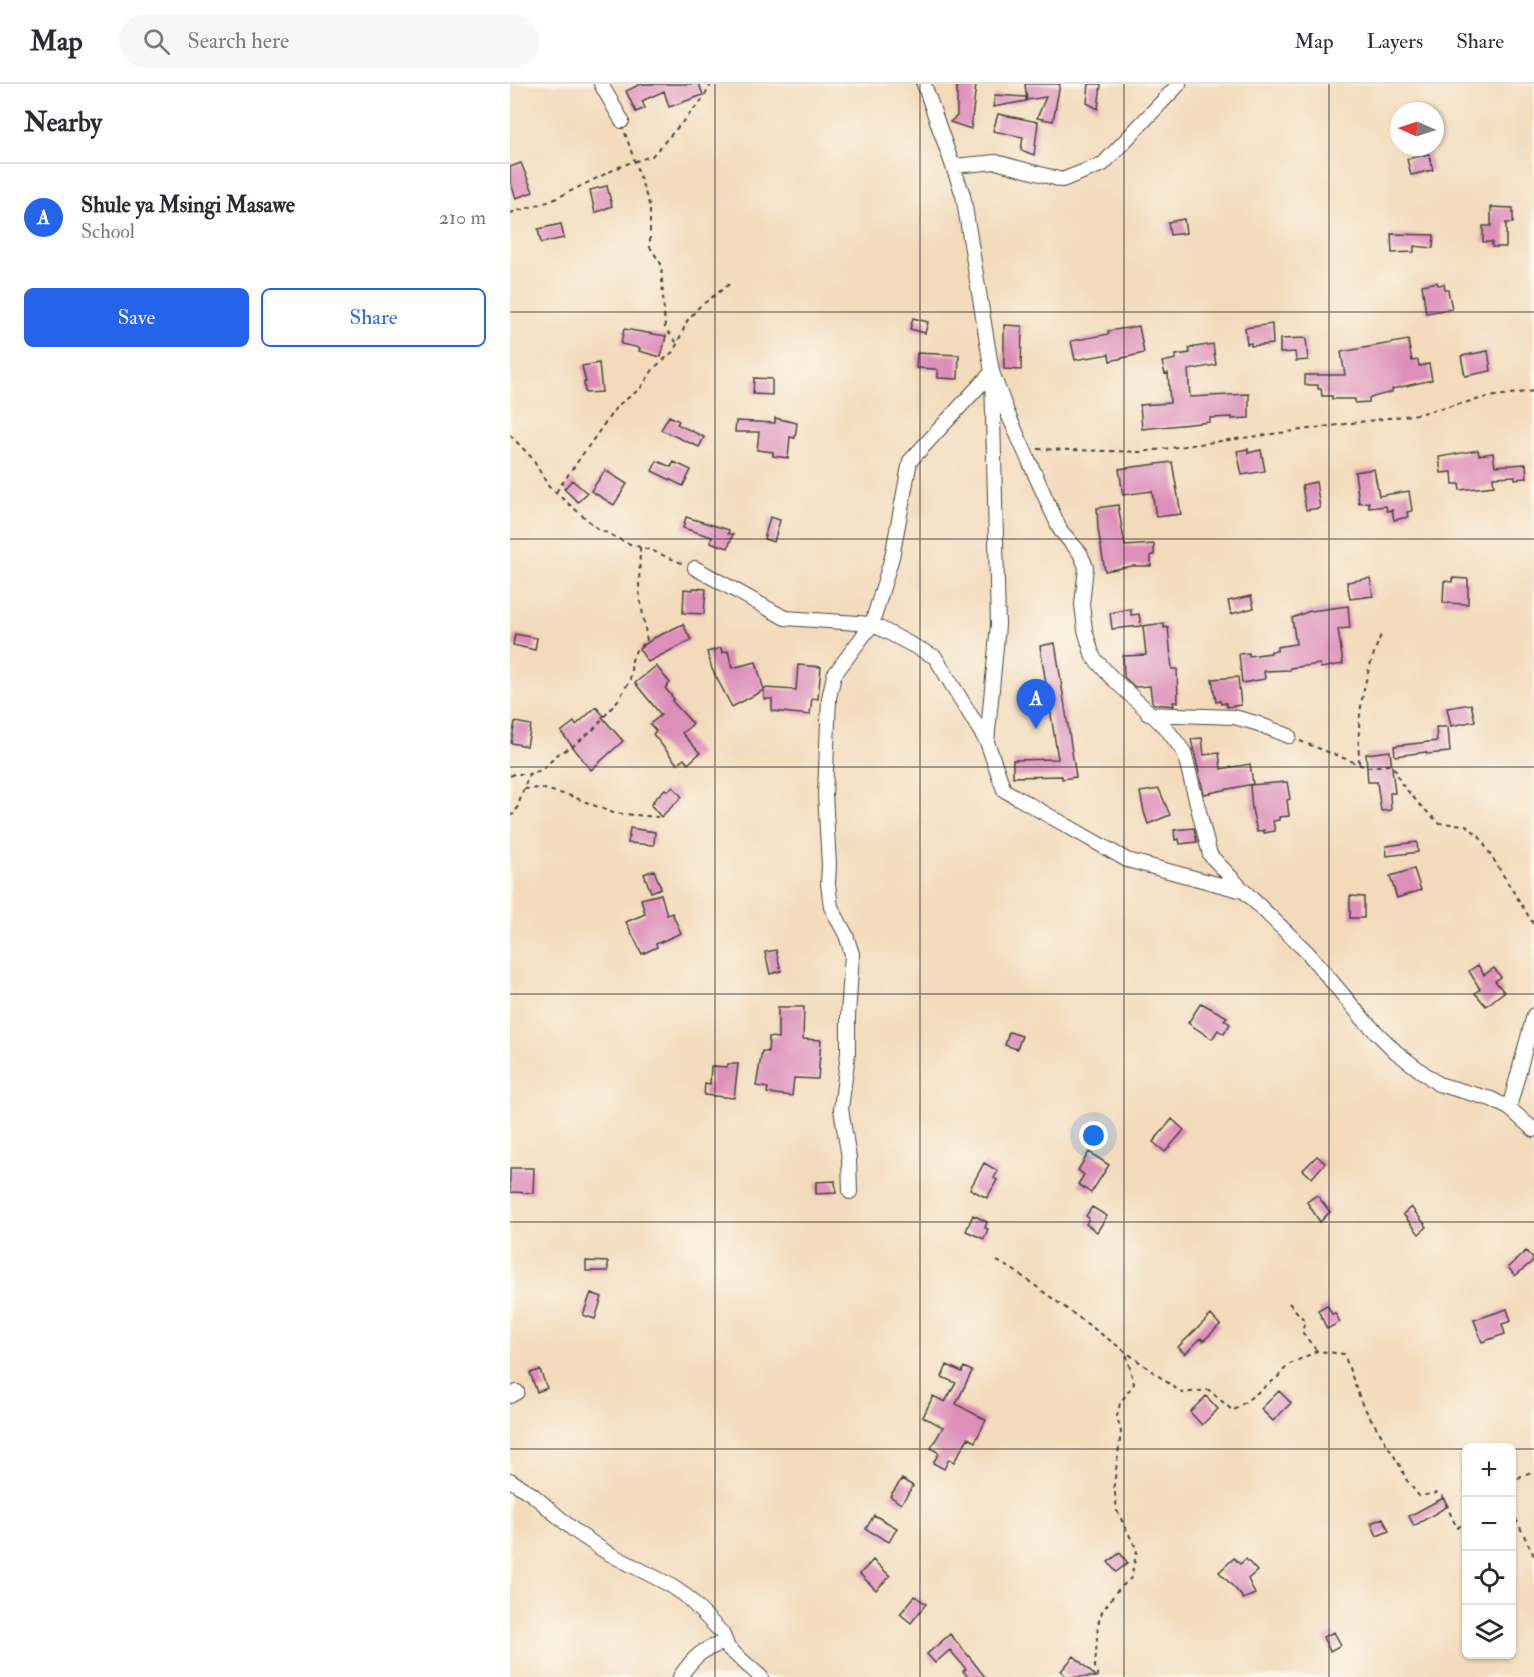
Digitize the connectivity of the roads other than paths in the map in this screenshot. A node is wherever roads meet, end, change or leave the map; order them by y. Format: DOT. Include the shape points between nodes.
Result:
graph roads {
  1 [pos="601,84"];
  2 [pos="924,84"];
  3 [pos="1179,84"];
  4 [pos="622,121"];
  5 [pos="954,166"];
  6 [pos="992,372"];
  7 [pos="695,568"];
  8 [pos="872,624"];
  9 [pos="1148,714"];
  10 [pos="1289,736"];
  11 [pos="987,742"];
  12 [pos="1244,891"];
  13 [pos="1534,1015"];
  14 [pos="1509,1108"];
  15 [pos="1534,1130"];
  16 [pos="850,1192"];
  17 [pos="510,1480"];
  18 [pos="726,1642"];
  19 [pos="680,1677"];
  20 [pos="761,1677"];
  1 -- 4 [label="street"];
  2 -- 5 [label="street"];
  3 -- 5 [label="street" via="1103,164 1062,180 996,162"];
  5 -- 6 [label="street" via="963,195"];
  6 -- 8 [label="street" via="910,461 892,557"];
  6 -- 9 [label="street" via="1061,531 1080,553 1086,567 1082,603 1094,657"];
  6 -- 11 [label="street" via="998,625"];
  7 -- 8 [label="street" via="785,618"];
  8 -- 11 [label="street" via="935,657"];
  8 -- 16 [label="street" via="834,675 829,698 825,794 831,907 852,954 848,1053 841,1109"];
  9 -- 10 [label="street" via="1234,717"];
  9 -- 12 [label="street" via="1166,728 1184,752 1210,855"];
  11 -- 12 [label="street" via="1004,790 1127,860"];
  12 -- 14 [label="street" via="1308,953 1396,1052 1438,1084"];
  13 -- 14 [label="street"];
  14 -- 15 [label="street"];
  17 -- 18 [label="street" via="606,1552 686,1596"];
  18 -- 19 [label="street" via="707,1648"];
  18 -- 20 [label="street"];
}
